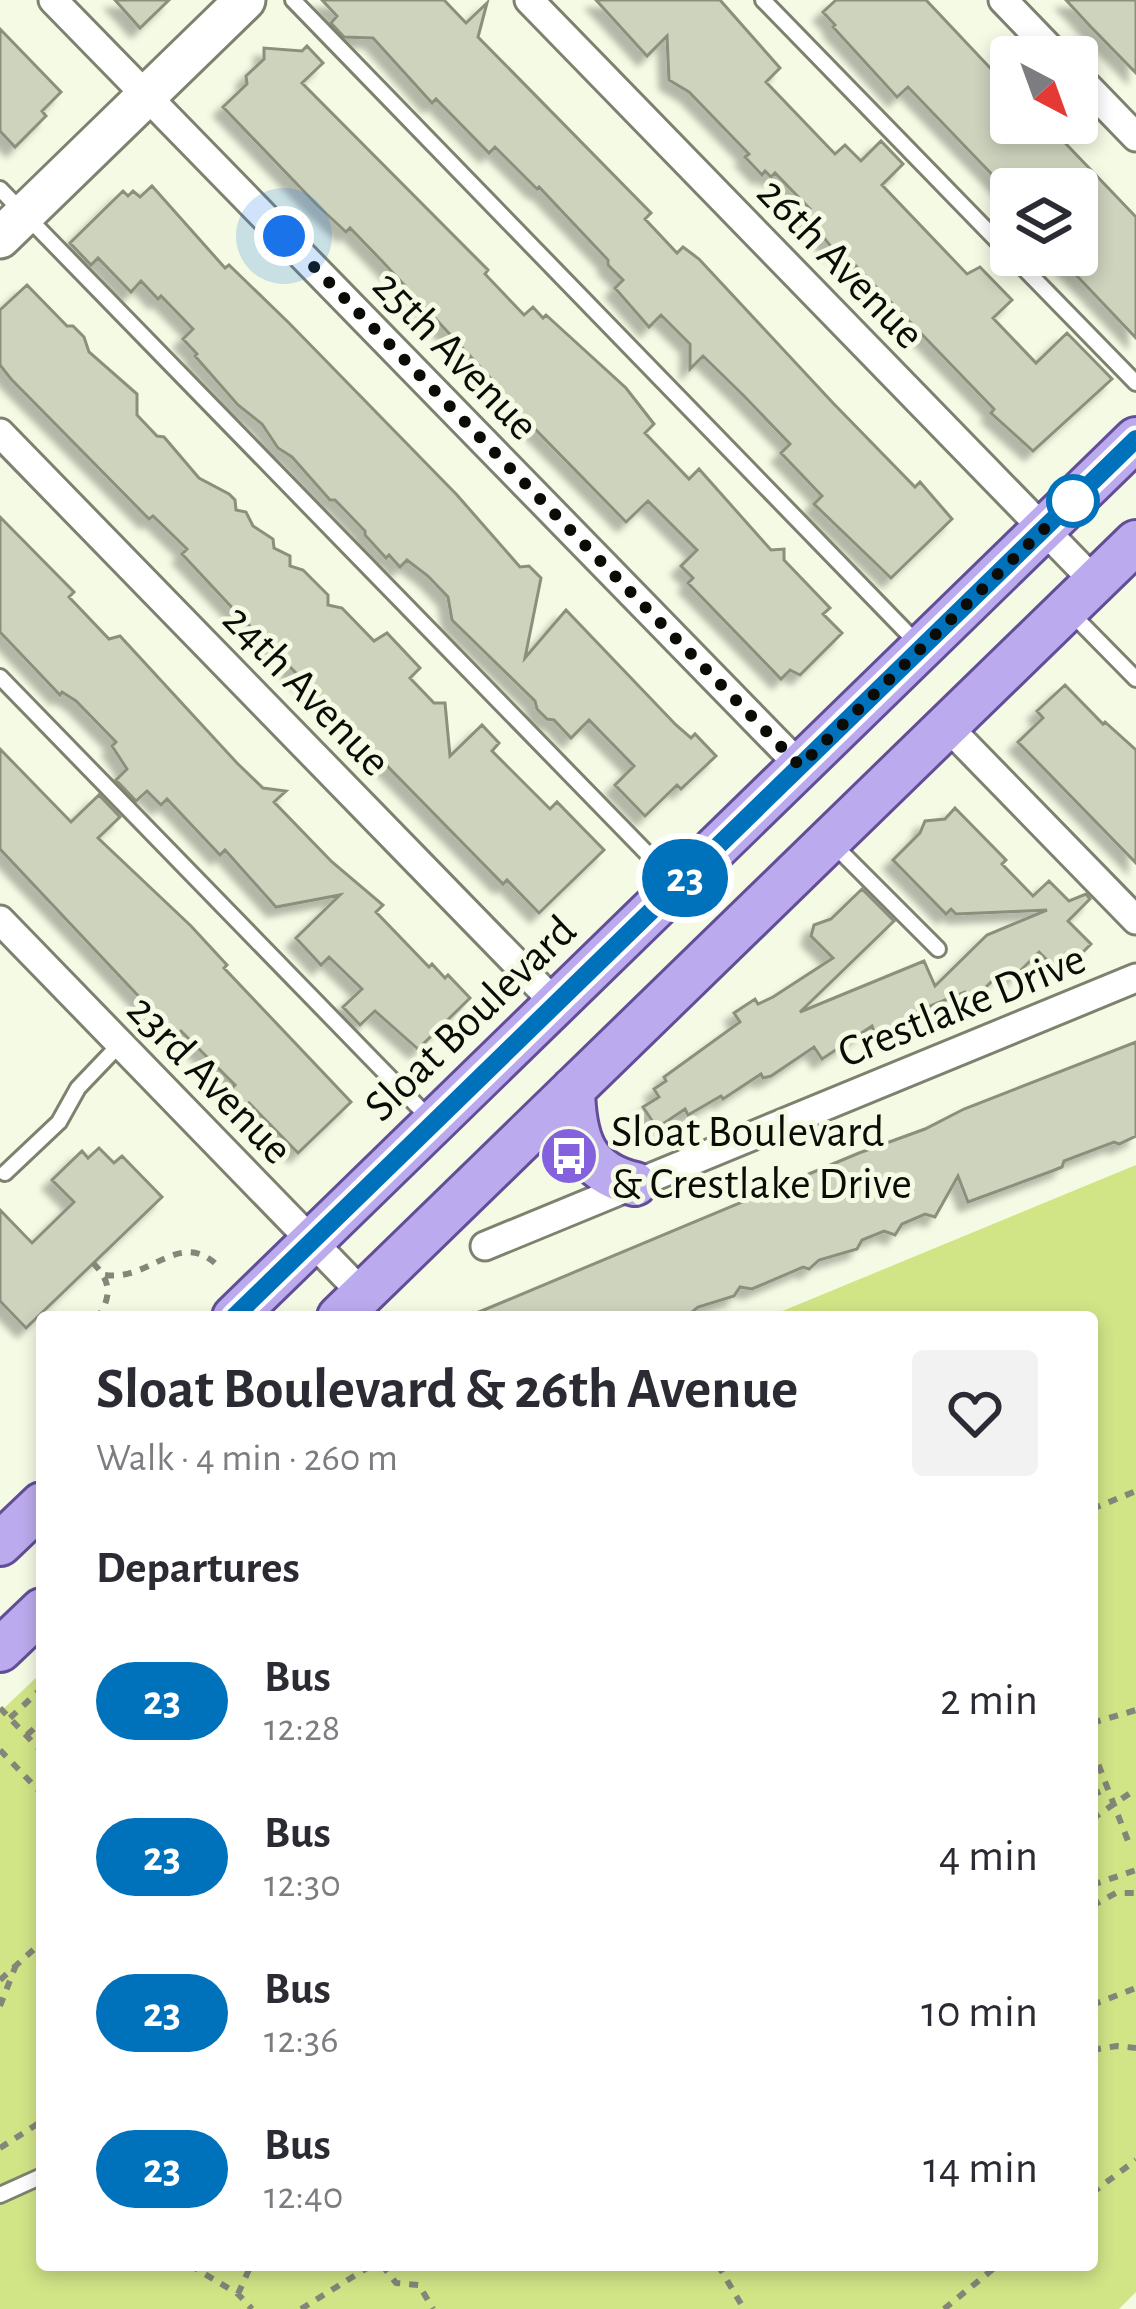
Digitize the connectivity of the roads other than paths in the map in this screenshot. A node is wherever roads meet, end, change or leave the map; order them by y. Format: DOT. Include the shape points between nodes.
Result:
graph roads {
  1 [pos="53,0"];
  2 [pos="244,0"];
  3 [pos="293,0"];
  4 [pos="529,0"];
  5 [pos="763,0"];
  6 [pos="1003,0"];
  7 [pos="1038,36"];
  8 [pos="147,95"];
  9 [pos="1098,98"];
  10 [pos="1136,137"];
  11 [pos="8,213"];
  12 [pos="990,233"];
  13 [pos="1032,276"];
  14 [pos="1136,383"];
  15 [pos="0,433"];
  16 [pos="1136,440"];
  17 [pos="1044,530"];
  18 [pos="1136,542"];
  19 [pos="1081,596"];
  20 [pos="922,648"];
  21 [pos="0,677"];
  22 [pos="1136,679"];
  23 [pos="947,726"];
  24 [pos="800,766"];
  25 [pos="829,840"];
  26 [pos="678,885"];
  27 [pos="0,920"];
  28 [pos="1136,920"];
  29 [pos="938,949"];
  30 [pos="1136,978"];
  31 [pos="556,1004"];
  32 [pos="121,1044"];
  33 [pos="573,1089"];
  34 [pos="433,1123"];
  35 [pos="4,1173"];
  36 [pos="635,1184"];
  37 [pos="312,1241"];
  38 [pos="485,1246"];
  39 [pos="351,1305"];
  40 [pos="240,1311"];
  41 [pos="36,1510"];
  42 [pos="0,1544"];
  43 [pos="36,1616"];
  44 [pos="0,1650"];
  45 [pos="36,2179"];
  46 [pos="0,2195"];
  1 -- 8 [label="street, 25th Avenue"];
  2 -- 8 [label="street"];
  3 -- 20 [label="lane"];
  4 -- 17 [label="street, 26th Avenue"];
  5 -- 12 [label="lane"];
  6 -- 7 [label="street"];
  8 -- 11 [label="street"];
  8 -- 24 [label="street, 25th Avenue"];
  9 -- 10 [label="street"];
  11 -- 26 [label="lane"];
  13 -- 14 [label="lane"];
  15 -- 31 [label="street, 24th Avenue"];
  16 -- 17 [label="main road, Sloat Boulevard"];
  17 -- 19 [label="street, 26th Avenue"];
  17 -- 20 [label="main road, Sloat Boulevard"];
  18 -- 19 [label="main road"];
  19 -- 22 [label="lane"];
  19 -- 23 [label="main road"];
  20 -- 24 [label="main road, Sloat Boulevard"];
  21 -- 34 [label="lane"];
  23 -- 25 [label="main road"];
  23 -- 28 [label="street"];
  24 -- 26 [label="main road, Sloat Boulevard"];
  25 -- 29 [label="lane"];
  25 -- 33 [label="main road"];
  26 -- 31 [label="main road, Sloat Boulevard"];
  27 -- 32 [label="street, 23rd Avenue"];
  30 -- 36 [label="street, Crestlake Drive"];
  31 -- 34 [label="main road, Sloat Boulevard"];
  32 -- 35 [label="lane" via="78,1088 59,1122"];
  32 -- 37 [label="street, 23rd Avenue"];
  33 -- 36 [label="main road" via="586,1154 605,1174"];
  33 -- 39 [label="main road"];
  34 -- 37 [label="main road, Sloat Boulevard"];
  36 -- 38 [label="street, Crestlake Drive"];
  37 -- 39 [label="street, 23rd Avenue"];
  37 -- 40 [label="main road, Sloat Boulevard"];
  41 -- 42 [label="main road"];
  43 -- 44 [label="main road"];
  45 -- 46 [label="lane"];
}
